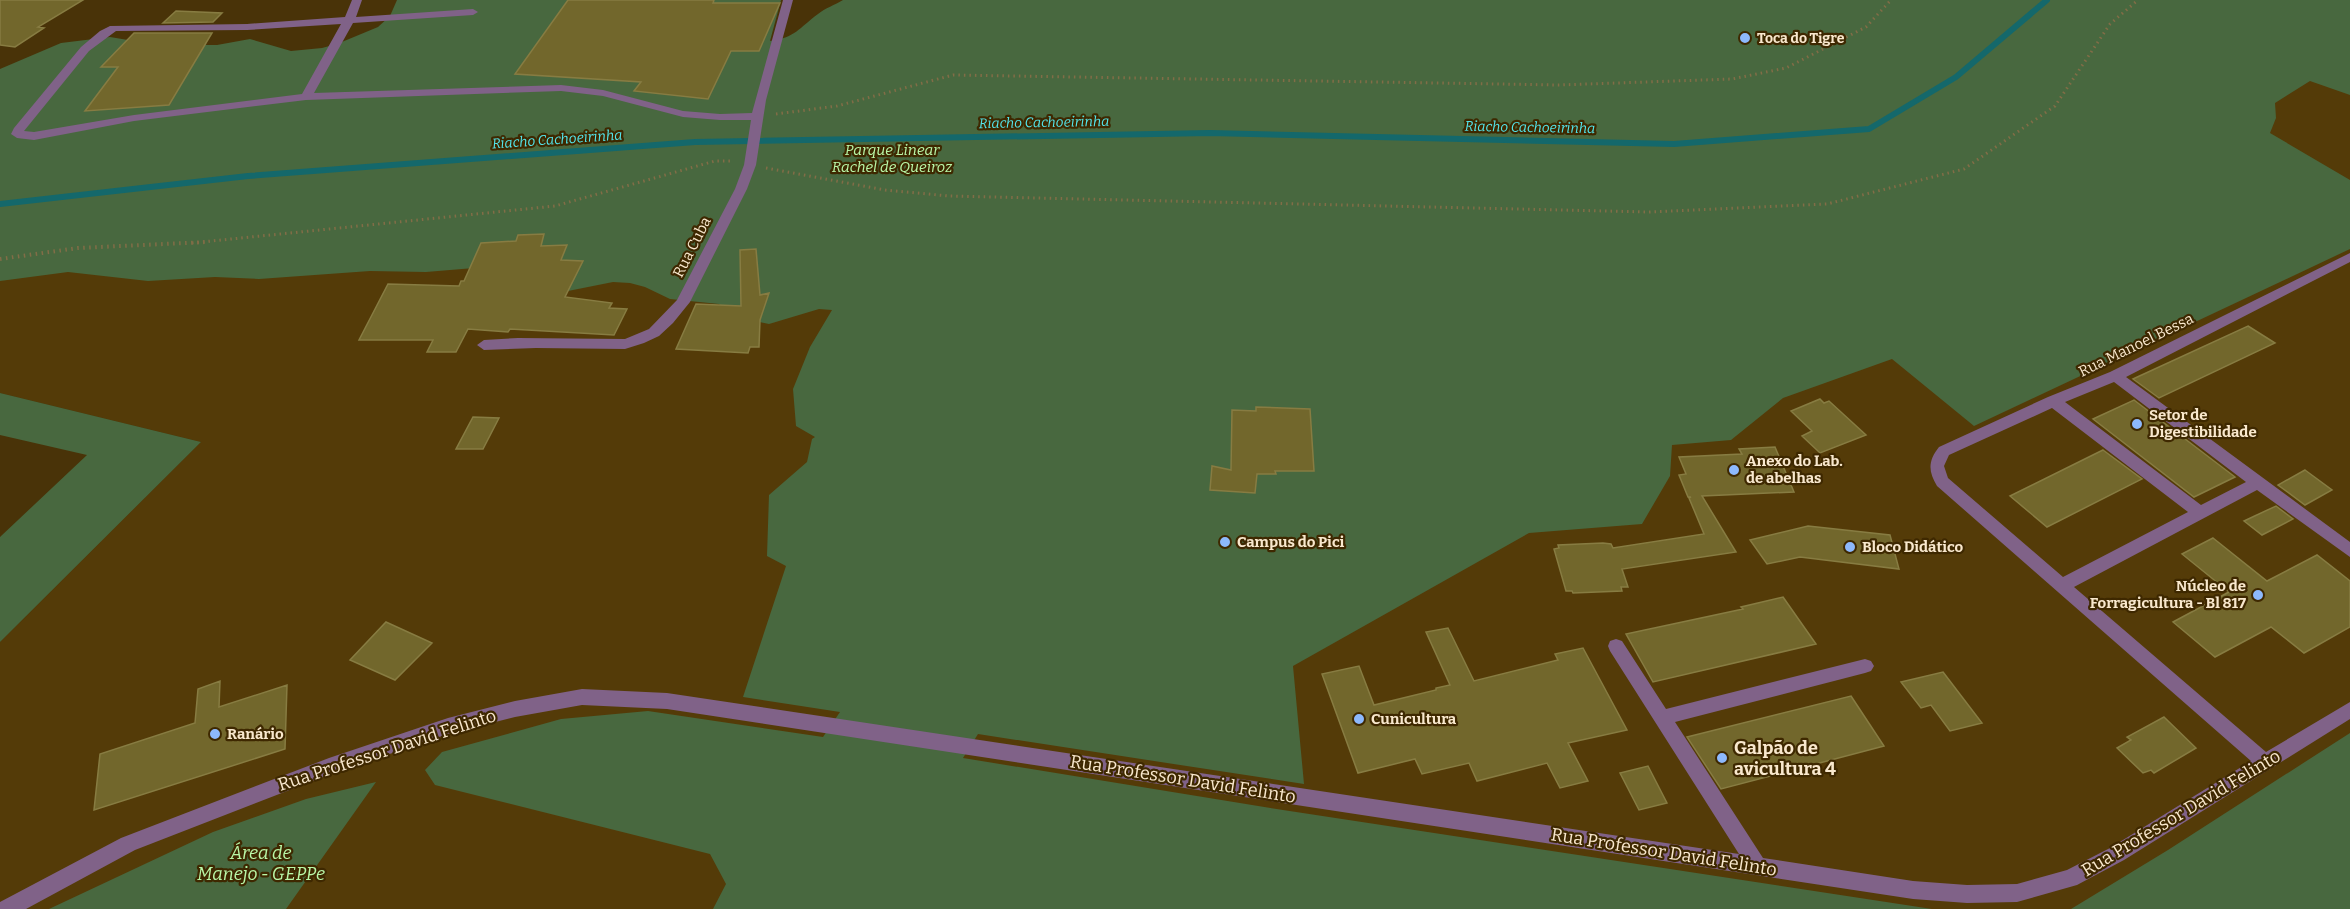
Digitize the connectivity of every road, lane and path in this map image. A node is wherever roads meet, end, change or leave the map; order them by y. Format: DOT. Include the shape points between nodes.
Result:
graph roads {
  1 [pos="357,0"];
  2 [pos="788,0"];
  3 [pos="1891,0"];
  4 [pos="2138,0"];
  5 [pos="473,12"];
  6 [pos="349,20"];
  7 [pos="306,97"];
  8 [pos="756,119"];
  9 [pos="751,160"];
  10 [pos="2350,257"];
  11 [pos="0,259"];
  12 [pos="483,345"];
  13 [pos="2115,376"];
  14 [pos="2053,401"];
  15 [pos="2260,482"];
  16 [pos="2200,513"];
  17 [pos="2350,551"];
  18 [pos="2062,585"];
  19 [pos="1616,646"];
  20 [pos="1865,666"];
  21 [pos="2350,710"];
  22 [pos="1662,718"];
  23 [pos="2265,762"];
  24 [pos="1757,866"];
  25 [pos="1969,902"];
  26 [pos="6,909"];
  1 -- 6 [label="street"];
  2 -- 8 [label="street, Rua Cuba"];
  3 -- 8 [label="path" via="1866,27 1786,68 1732,79 1559,85 953,75 837,106"];
  4 -- 9 [label="path" via="2110,24 2055,106 1964,169 1827,204 1649,212 949,196 885,190"];
  5 -- 6 [label="street"];
  6 -- 7 [label="street"];
  6 -- 7 [label="street" via="108,30 68,69 17,134 34,136 134,118"];
  7 -- 8 [label="street" via="561,88 603,93 683,114"];
  8 -- 9 [label="street, Rua Cuba"];
  9 -- 11 [label="path" via="715,161 555,206 184,244 78,248"];
  9 -- 12 [label="street, Rua Cuba" via="741,189 683,302 660,329 628,345 612,347 554,343"];
  10 -- 13 [label="street, Rua Manoel Bessa"];
  13 -- 14 [label="street, Rua Manoel Bessa"];
  13 -- 15 [label="street"];
  14 -- 16 [label="street"];
  14 -- 18 [label="street, Rua Manoel Bessa" via="1944,451 1935,470 1942,482"];
  15 -- 16 [label="street"];
  15 -- 17 [label="street"];
  16 -- 18 [label="street"];
  18 -- 23 [label="street"];
  19 -- 22 [label="street"];
  20 -- 22 [label="street"];
  21 -- 23 [label="street, Rua Professor David Felinto"];
  22 -- 24 [label="street"];
  23 -- 25 [label="street, Rua Professor David Felinto" via="2117,854 2070,878"];
  24 -- 25 [label="street, Rua Professor David Felinto"];
  24 -- 26 [label="street, Rua Professor David Felinto" via="667,701 582,698 448,726 329,766 128,844"];
}
